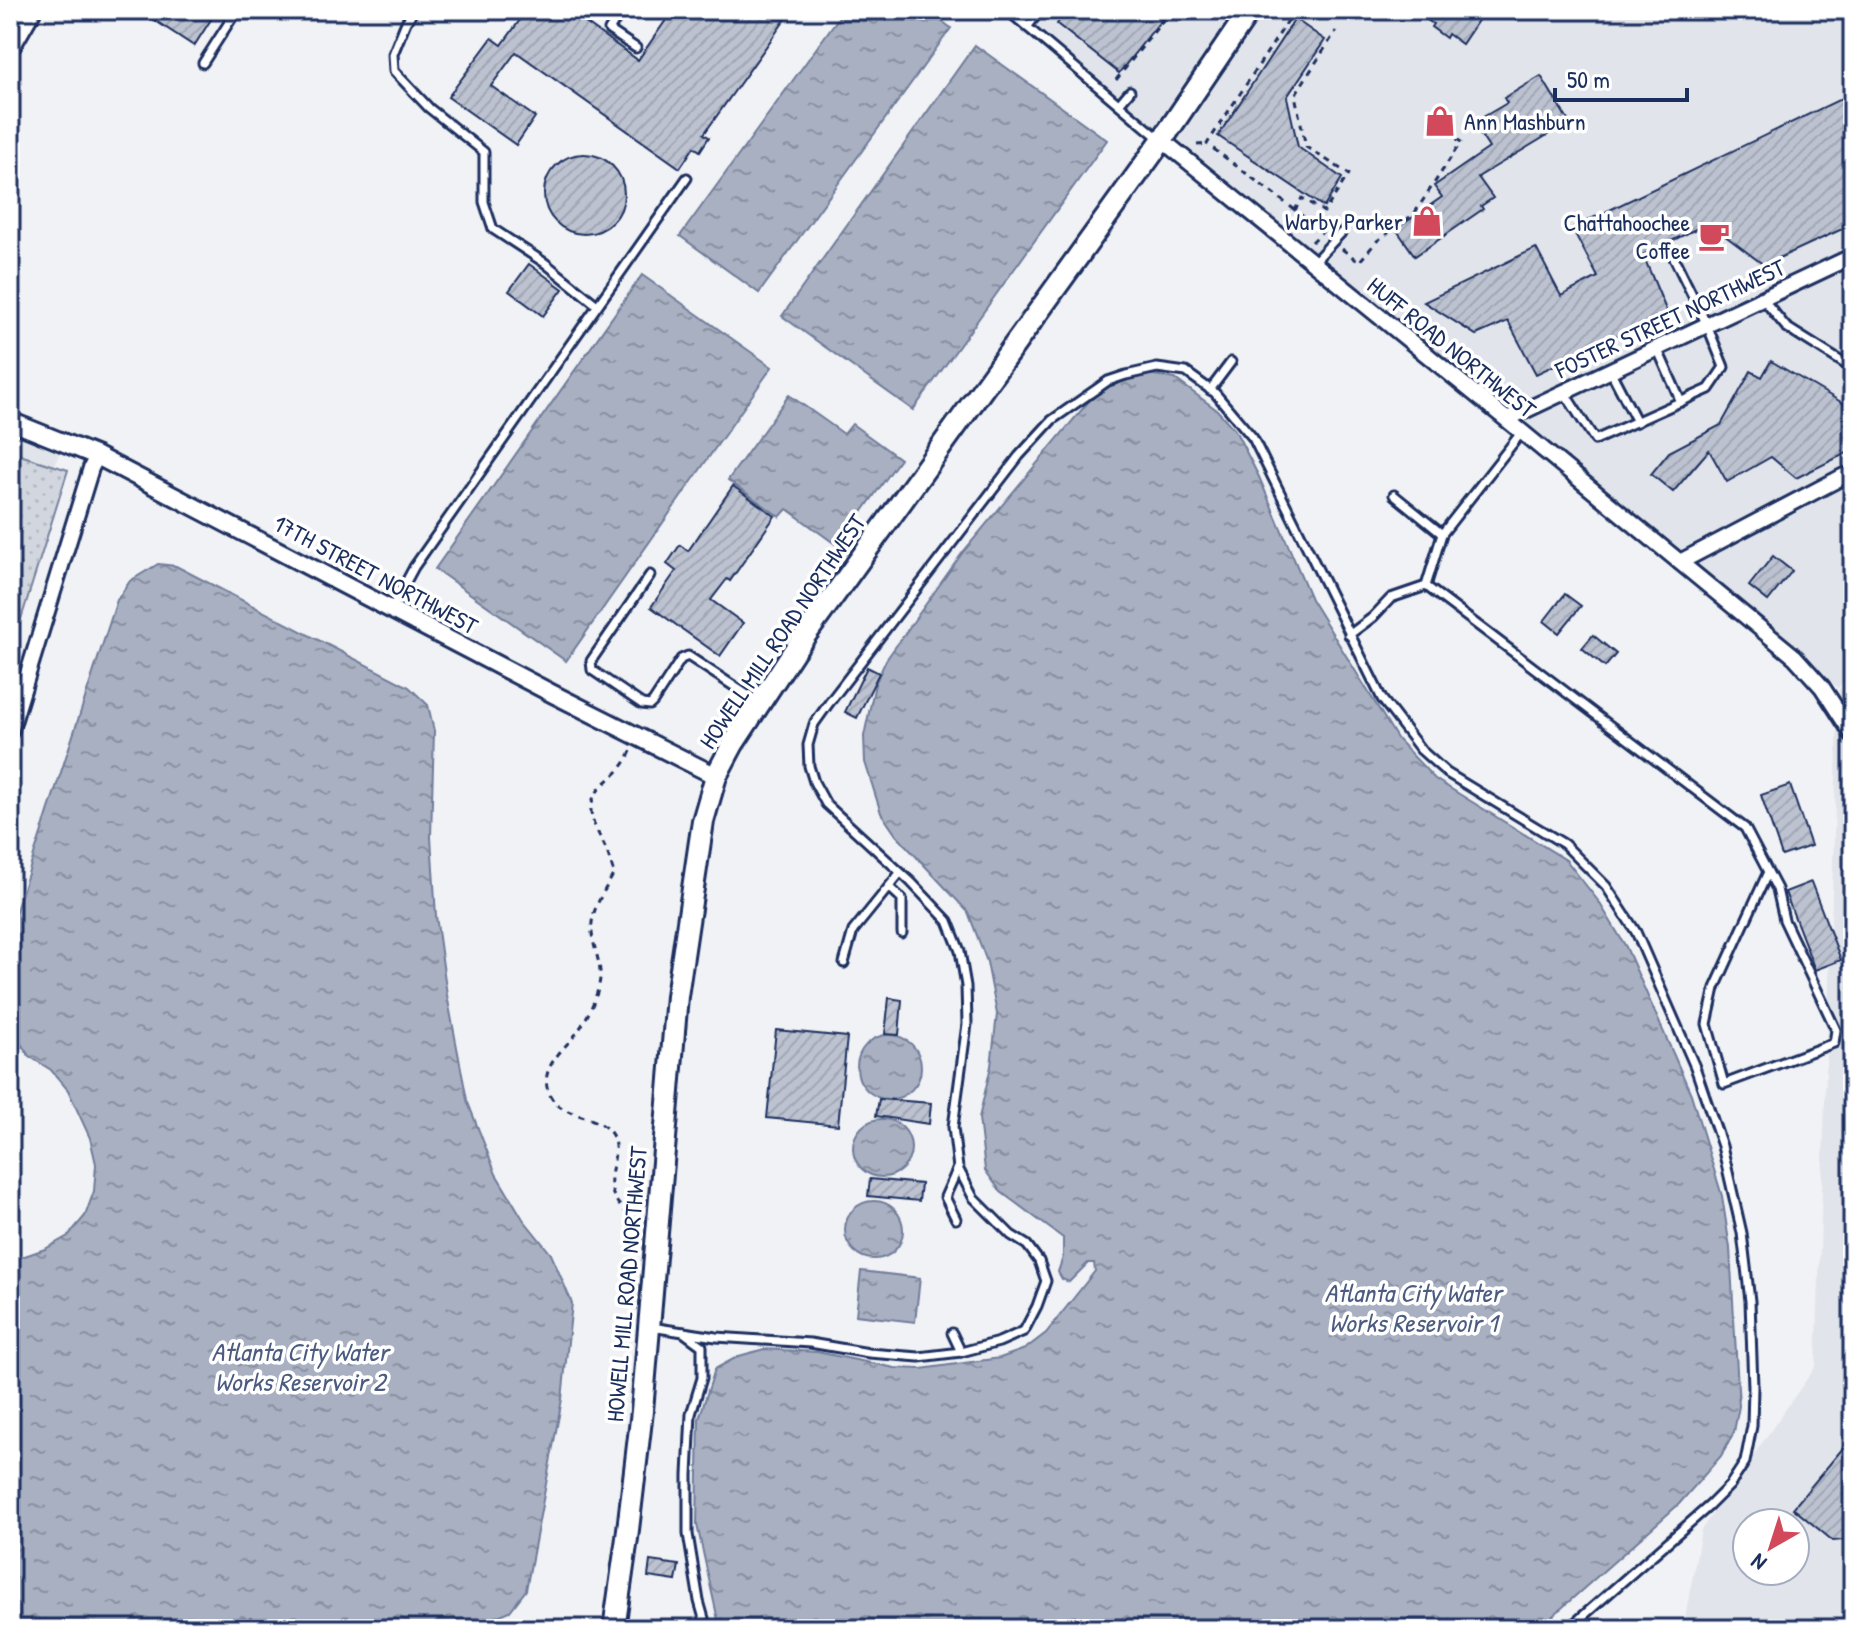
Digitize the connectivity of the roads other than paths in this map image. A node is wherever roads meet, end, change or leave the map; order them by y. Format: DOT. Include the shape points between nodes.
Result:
graph roads {
  1 [pos="29,10"];
  2 [pos="237,10"];
  3 [pos="414,10"];
  4 [pos="622,10"];
  5 [pos="1007,10"];
  6 [pos="1250,10"];
  7 [pos="1036,16"];
  8 [pos="1027,27"];
  9 [pos="10,43"];
  10 [pos="636,48"];
  11 [pos="203,63"];
  12 [pos="1130,91"];
  13 [pos="1119,104"];
  14 [pos="1162,140"];
  15 [pos="687,178"];
  16 [pos="1341,233"];
  17 [pos="1853,256"];
  18 [pos="1674,258"];
  19 [pos="1313,263"];
  20 [pos="1763,299"];
  21 [pos="597,305"];
  22 [pos="1707,325"];
  23 [pos="1657,348"];
  24 [pos="1231,362"];
  25 [pos="1853,369"];
  26 [pos="1610,370"];
  27 [pos="1210,390"];
  28 [pos="1564,392"];
  29 [pos="1681,402"];
  30 [pos="1507,419"];
  31 [pos="10,421"];
  32 [pos="1637,422"];
  33 [pos="1522,432"];
  34 [pos="97,456"];
  35 [pos="1844,476"];
  36 [pos="1394,495"];
  37 [pos="1442,534"];
  38 [pos="1680,562"];
  39 [pos="650,575"];
  40 [pos="1426,586"];
  41 [pos="392,608"];
  42 [pos="1349,635"];
  43 [pos="760,703"];
  44 [pos="10,732"];
  45 [pos="1853,735"];
  46 [pos="716,776"];
  47 [pos="853,831"];
  48 [pos="847,840"];
  49 [pos="1768,872"];
  50 [pos="900,873"];
  51 [pos="889,887"];
  52 [pos="902,933"];
  53 [pos="844,963"];
  54 [pos="958,1168"];
  55 [pos="956,1219"];
  56 [pos="649,1326"];
  57 [pos="681,1330"];
  58 [pos="952,1333"];
  59 [pos="961,1352"];
  60 [pos="614,1629"];
  61 [pos="707,1629"];
  62 [pos="1568,1629"];
  1 -- 9 [label="highway"];
  2 -- 11 [label="lane"];
  3 -- 21 [label="lane" via="393,54 394,71 429,108 484,152 484,202 493,229"];
  4 -- 10 [label="lane" via="609,30"];
  5 -- 8 [label="lane, HUFF ROAD NORTHWEST"];
  6 -- 14 [label="main road, HOWELL MILL ROAD NORTHWEST"];
  7 -- 8 [label="lane"];
  8 -- 13 [label="lane, HUFF ROAD NORTHWEST"];
  12 -- 13 [label="lane"];
  13 -- 14 [label="lane, HUFF ROAD NORTHWEST"];
  14 -- 19 [label="street, HUFF ROAD NORTHWEST"];
  14 -- 43 [label="main road, HOWELL MILL ROAD NORTHWEST"];
  15 -- 21 [label="lane"];
  16 -- 19 [label="lane"];
  17 -- 20 [label="street, FOSTER STREET NORTHWEST"];
  18 -- 22 [label="lane"];
  19 -- 30 [label="street, HUFF ROAD NORTHWEST"];
  20 -- 22 [label="street, FOSTER STREET NORTHWEST"];
  20 -- 25 [label="lane" via="1786,327"];
  21 -- 41 [label="lane" via="414,567"];
  22 -- 23 [label="street, FOSTER STREET NORTHWEST"];
  22 -- 29 [label="lane" via="1724,367 1709,389"];
  23 -- 26 [label="street, FOSTER STREET NORTHWEST"];
  23 -- 29 [label="lane"];
  24 -- 27 [label="lane"];
  26 -- 28 [label="street, FOSTER STREET NORTHWEST"];
  26 -- 32 [label="lane"];
  27 -- 42 [label="lane" via="1253,438"];
  27 -- 47 [label="lane" via="1186,372 1157,368 1108,381 1052,420 1019,456 814,724 808,745 814,782 826,804"];
  28 -- 30 [label="street, FOSTER STREET NORTHWEST"];
  28 -- 32 [label="lane" via="1595,440"];
  29 -- 32 [label="lane"];
  30 -- 33 [label="street, HUFF ROAD NORTHWEST"];
  31 -- 34 [label="street, 17TH STREET NORTHWEST"];
  33 -- 37 [label="lane"];
  33 -- 38 [label="street, HUFF ROAD NORTHWEST"];
  34 -- 41 [label="street, 17TH STREET NORTHWEST"];
  34 -- 44 [label="street"];
  35 -- 38 [label="street"];
  36 -- 37 [label="lane"];
  37 -- 40 [label="lane"];
  38 -- 45 [label="street, HUFF ROAD NORTHWEST" via="1795,657"];
  39 -- 43 [label="lane" via="591,661 592,670 650,705 688,656"];
  40 -- 42 [label="lane" via="1391,598"];
  40 -- 49 [label="lane" via="1745,828"];
  41 -- 46 [label="street, 17TH STREET NORTHWEST"];
  42 -- 62 [label="lane" via="1382,699 1421,750 1447,773 1564,844 1606,886 1636,932 1695,1067 1739,1219 1750,1301 1753,1387 1745,1462 1709,1506"];
  43 -- 46 [label="main road, HOWELL MILL ROAD NORTHWEST"];
  46 -- 56 [label="main road, HOWELL MILL ROAD NORTHWEST" via="703,821 677,996"];
  47 -- 48 [label="lane"];
  47 -- 50 [label="lane"];
  49 -- 49 [label="lane" via="1784,920 1836,1030 1834,1043 1724,1084 1707,1024 1715,988"];
  50 -- 51 [label="lane"];
  50 -- 54 [label="lane" via="948,921 960,951 967,1024 953,1127"];
  51 -- 52 [label="lane" via="902,899"];
  51 -- 53 [label="lane" via="853,931"];
  54 -- 55 [label="lane" via="945,1197"];
  54 -- 59 [label="lane" via="973,1197 1027,1245 1046,1281 1024,1331"];
  56 -- 57 [label="lane"];
  56 -- 60 [label="main road, HOWELL MILL ROAD NORTHWEST"];
  57 -- 59 [label="lane" via="919,1357"];
  57 -- 61 [label="lane" via="702,1346 702,1378 691,1414 688,1534"];
  58 -- 59 [label="lane"];
}
